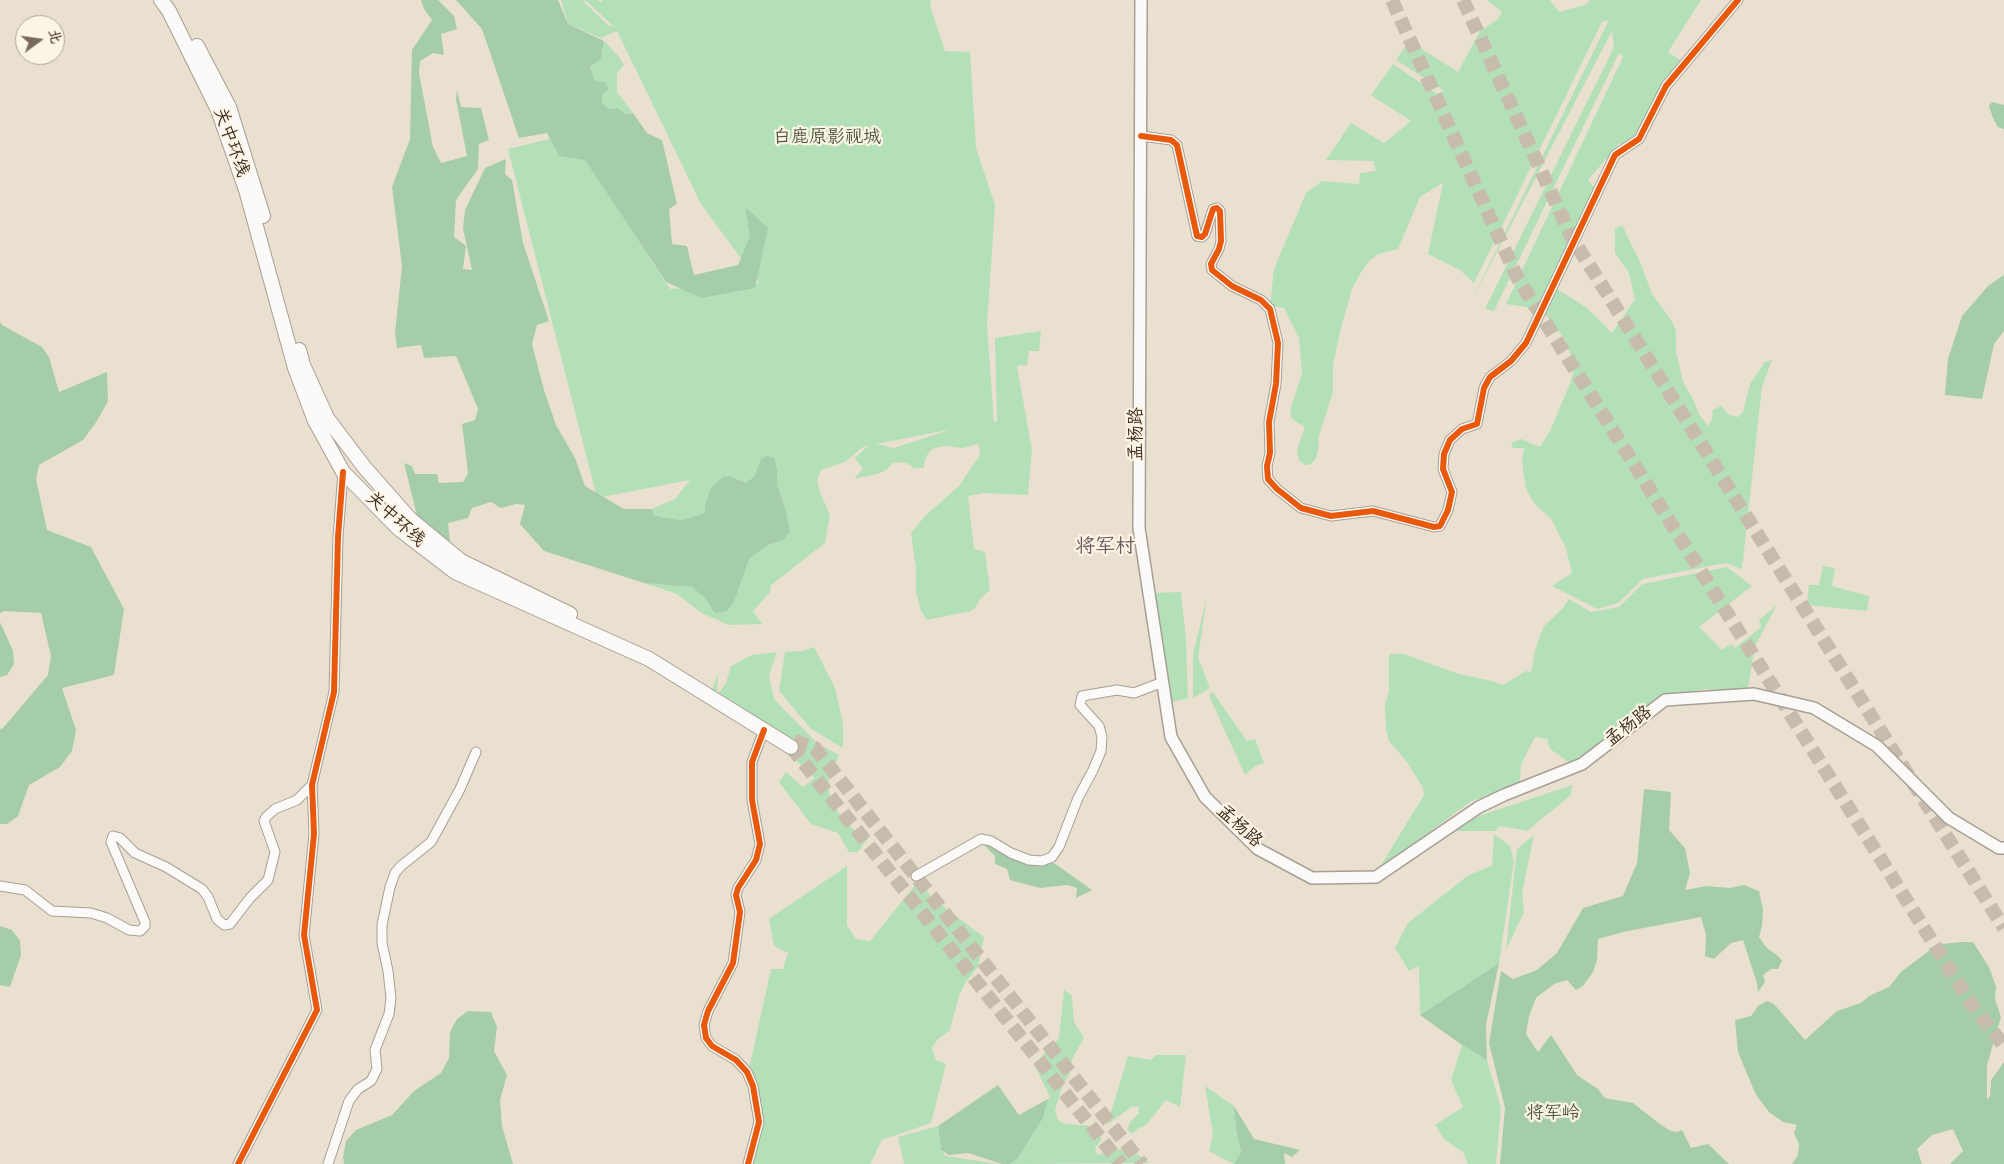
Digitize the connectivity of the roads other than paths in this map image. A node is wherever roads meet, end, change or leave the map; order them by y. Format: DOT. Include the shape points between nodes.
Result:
graph roads {
  1 [pos="161,0"];
  2 [pos="171,0"];
  3 [pos="1141,0"];
  4 [pos="1738,0"];
  5 [pos="1141,136"];
  6 [pos="343,472"];
  7 [pos="1162,682"];
  8 [pos="764,730"];
  9 [pos="476,752"];
  10 [pos="312,785"];
  11 [pos="2004,848"];
  12 [pos="916,876"];
  13 [pos="0,886"];
  14 [pos="238,1164"];
  15 [pos="328,1164"];
  16 [pos="748,1164"];
  1 -- 6 [label="highway, 关中环线" via="218,110 246,190 295,368 315,421"];
  2 -- 8 [label="highway, 关中环线" via="229,107 256,188 304,365 327,418 365,468 410,519 461,561 652,654 792,744"];
  3 -- 5 [label="main road, 孟杨路"];
  4 -- 5 [label="street" via="1666,86 1639,139 1615,155 1526,343 1511,361 1490,376 1484,388 1478,424 1462,429 1450,440 1444,454 1443,469 1452,492 1440,526 1434,528 1373,510 1331,516 1301,508 1268,479 1269,422 1276,384 1278,343 1270,309 1212,270 1211,264 1221,241 1220,211 1213,209 1204,234 1197,236 1177,145 1170,140"];
  5 -- 7 [label="main road, 孟杨路" via="1139,528"];
  6 -- 8 [label="highway, 关中环线" via="400,529 455,572 649,659"];
  6 -- 10 [label="street" via="334,692"];
  7 -- 11 [label="main road, 孟杨路" via="1171,737 1205,797 1258,849 1312,878 1376,877 1479,807 1582,764 1665,700 1754,694 1814,708 1877,746 1948,818"];
  7 -- 12 [label="street" via="1134,693 1116,690 1082,696 1080,705 1099,726 1101,750 1052,857 1042,861 1029,860 982,839"];
  8 -- 16 [label="street" via="752,762 752,800 760,844 756,860 736,895 740,912 733,963 704,1025 706,1038 712,1046 736,1060 748,1072 753,1086 759,1122"];
  9 -- 15 [label="street" via="431,842 401,866 390,887 382,925 382,943 391,998 375,1050 377,1069 371,1081 349,1100"];
  10 -- 13 [label="street" via="297,800 274,809 266,817 264,821 274,852 268,880 230,924 224,925 217,919 208,897 195,884 135,853 120,838 113,836 111,842 145,922 140,931 129,930 107,918 91,914 52,911 25,890"];
  10 -- 14 [label="street" via="314,834 304,935 317,1010"];
}
